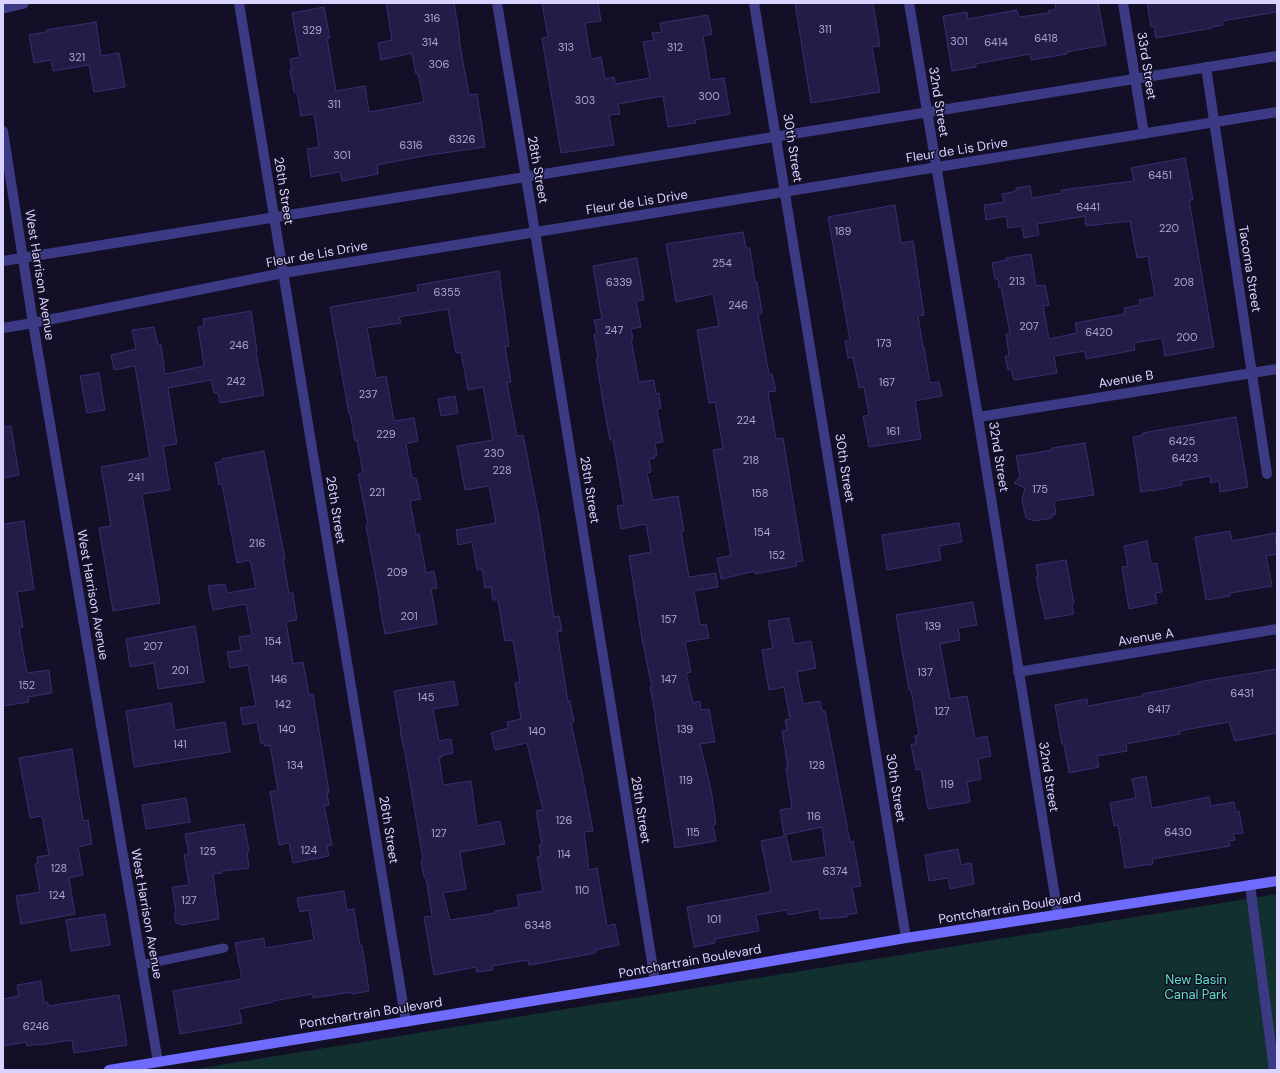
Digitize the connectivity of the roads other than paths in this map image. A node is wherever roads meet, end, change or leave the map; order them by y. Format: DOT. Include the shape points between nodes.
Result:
graph roads {
  1 [pos="23,3"];
  2 [pos="239,3"];
  3 [pos="497,3"];
  4 [pos="754,3"];
  5 [pos="909,3"];
  6 [pos="1123,3"];
  7 [pos="3,9"];
  8 [pos="1277,56"];
  9 [pos="1206,67"];
  10 [pos="1135,78"];
  11 [pos="926,112"];
  12 [pos="1277,112"];
  13 [pos="1214,123"];
  14 [pos="3,131"];
  15 [pos="1144,134"];
  16 [pos="777,137"];
  17 [pos="936,168"];
  18 [pos="525,177"];
  19 [pos="786,192"];
  20 [pos="274,217"];
  21 [pos="535,232"];
  22 [pos="24,258"];
  23 [pos="3,261"];
  24 [pos="283,273"];
  25 [pos="33,323"];
  26 [pos="3,328"];
  27 [pos="1277,369"];
  28 [pos="1252,373"];
  29 [pos="978,417"];
  30 [pos="1267,474"];
  31 [pos="1277,629"];
  32 [pos="1018,672"];
  33 [pos="1277,881"];
  34 [pos="1250,885"];
  35 [pos="1058,915"];
  36 [pos="906,938"];
  37 [pos="224,948"];
  38 [pos="141,964"];
  39 [pos="655,981"];
  40 [pos="406,1022"];
  41 [pos="158,1067"];
  42 [pos="109,1070"];
  43 [pos="1274,1070"];
  1 -- 7 [label="lane"];
  2 -- 20 [label="street, 26th Street"];
  3 -- 18 [label="street, 28th Street"];
  4 -- 16 [label="street, 30th Street"];
  5 -- 11 [label="street, 32nd Street"];
  6 -- 10 [label="street, 33rd Street"];
  8 -- 9 [label="street"];
  9 -- 10 [label="street"];
  9 -- 13 [label="street, Tacoma Street"];
  10 -- 11 [label="street"];
  10 -- 15 [label="street, 33rd Street"];
  11 -- 16 [label="street"];
  11 -- 17 [label="street, 32nd Street"];
  12 -- 13 [label="street, Fleur de Lis Drive"];
  13 -- 15 [label="street, Fleur de Lis Drive"];
  13 -- 28 [label="street, Tacoma Street"];
  14 -- 22 [label="street, West Harrison Avenue"];
  15 -- 17 [label="street, Fleur de Lis Drive"];
  16 -- 18 [label="street"];
  16 -- 19 [label="street, 30th Street"];
  17 -- 19 [label="street, Fleur de Lis Drive"];
  17 -- 29 [label="street, 32nd Street"];
  18 -- 20 [label="street"];
  18 -- 21 [label="street, 28th Street"];
  19 -- 21 [label="street, Fleur de Lis Drive"];
  19 -- 36 [label="street, 30th Street"];
  20 -- 22 [label="street"];
  20 -- 24 [label="street, 26th Street"];
  21 -- 24 [label="street, Fleur de Lis Drive"];
  21 -- 39 [label="street, 28th Street"];
  22 -- 23 [label="street"];
  22 -- 25 [label="street, West Harrison Avenue"];
  24 -- 25 [label="street, Fleur de Lis Drive"];
  24 -- 40 [label="street, 26th Street"];
  25 -- 26 [label="street, Fleur de Lis Drive"];
  25 -- 38 [label="street, West Harrison Avenue"];
  27 -- 28 [label="street, Avenue B"];
  28 -- 29 [label="street, Avenue B"];
  28 -- 30 [label="street, Tacoma Street"];
  29 -- 32 [label="street, 32nd Street"];
  31 -- 32 [label="street, Avenue A"];
  32 -- 35 [label="street, 32nd Street"];
  33 -- 34 [label="main road, Pontchartrain Boulevard"];
  34 -- 35 [label="main road, Pontchartrain Boulevard"];
  34 -- 43 [label="street"];
  35 -- 36 [label="main road, Pontchartrain Boulevard"];
  36 -- 39 [label="main road, Pontchartrain Boulevard"];
  37 -- 38 [label="lane"];
  38 -- 41 [label="street, West Harrison Avenue"];
  39 -- 40 [label="main road, Pontchartrain Boulevard"];
  40 -- 41 [label="main road, Pontchartrain Boulevard"];
  41 -- 42 [label="main road, Pontchartrain Boulevard"];
}
